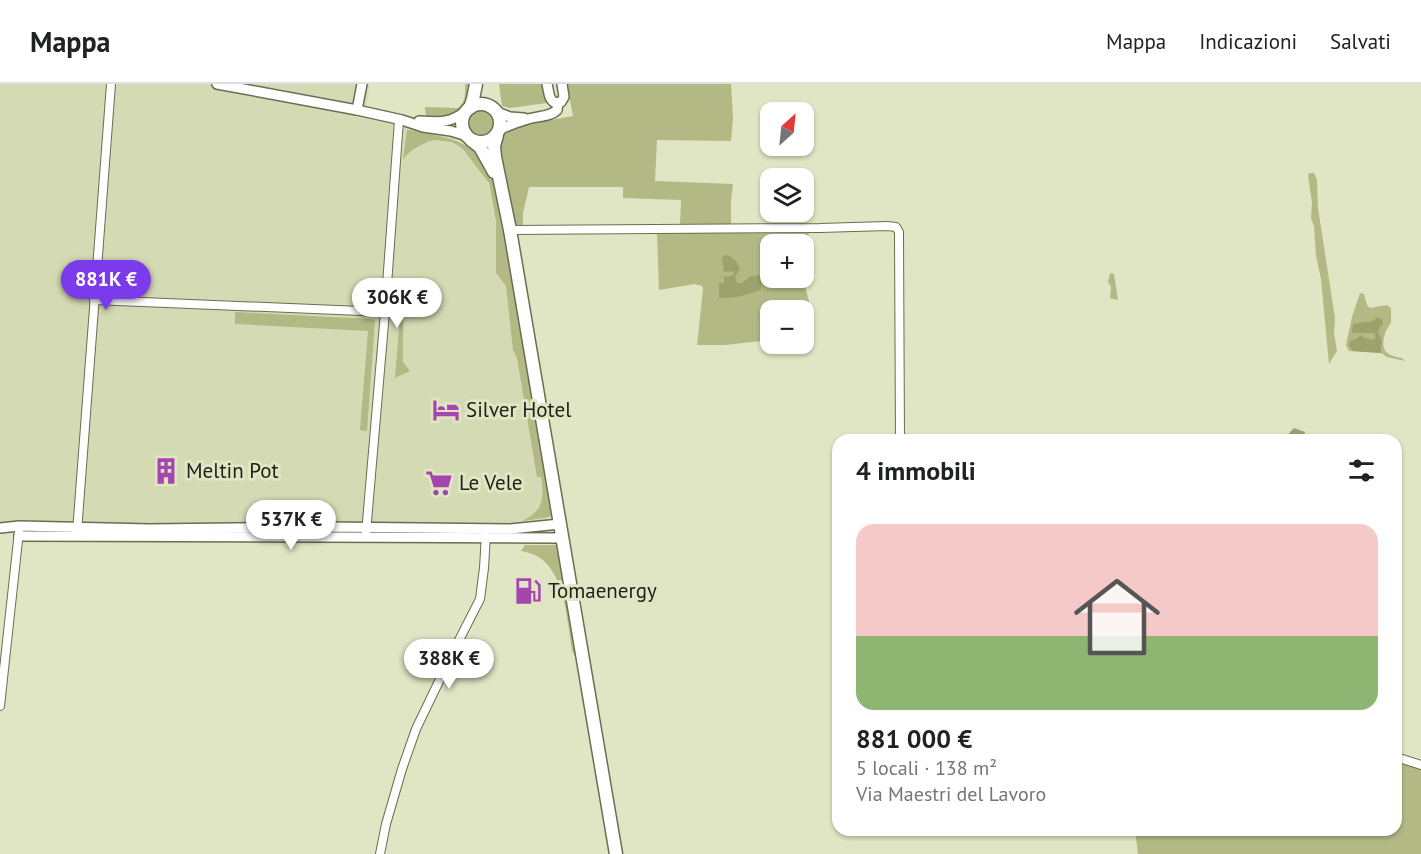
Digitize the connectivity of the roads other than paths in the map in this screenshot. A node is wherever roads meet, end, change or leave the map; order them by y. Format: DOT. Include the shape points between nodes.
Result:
graph roads {
  1 [pos="111,84"];
  2 [pos="217,84"];
  3 [pos="362,84"];
  4 [pos="476,84"];
  5 [pos="483,84"];
  6 [pos="547,84"];
  7 [pos="562,84"];
  8 [pos="558,103"];
  9 [pos="468,109"];
  10 [pos="493,109"];
  11 [pos="357,110"];
  12 [pos="530,118"];
  13 [pos="400,120"];
  14 [pos="498,133"];
  15 [pos="469,138"];
  16 [pos="501,188"];
  17 [pos="510,230"];
  18 [pos="94,300"];
  19 [pos="386,312"];
  20 [pos="900,434"];
  21 [pos="560,524"];
  22 [pos="0,528"];
  23 [pos="19,531"];
  24 [pos="77,532"];
  25 [pos="367,533"];
  26 [pos="486,533"];
  27 [pos="562,538"];
  28 [pos="0,705"];
  29 [pos="1402,759"];
  30 [pos="1421,765"];
  31 [pos="380,852"];
  32 [pos="616,854"];
  1 -- 18 [label="street"];
  2 -- 11 [label="street"];
  3 -- 11 [label="street"];
  4 -- 9 [label="main road"];
  5 -- 10 [label="main road"];
  6 -- 8 [label="street" via="551,101"];
  7 -- 8 [label="street" via="564,97"];
  8 -- 12 [label="street" via="552,114"];
  9 -- 10 [label="main road" via="480,104"];
  9 -- 13 [label="street" via="446,122"];
  9 -- 15 [label="main road" via="462,125"];
  10 -- 12 [label="street" via="510,117"];
  10 -- 14 [label="main road" via="501,122"];
  11 -- 13 [label="street"];
  12 -- 14 [label="street"];
  13 -- 15 [label="street" via="451,130"];
  13 -- 19 [label="street"];
  14 -- 15 [label="main road" via="483,143"];
  14 -- 16 [label="main road" via="494,146"];
  15 -- 16 [label="main road" via="485,154"];
  16 -- 17 [label="main road"];
  17 -- 20 [label="street" via="896,227"];
  17 -- 21 [label="main road"];
  18 -- 19 [label="street"];
  18 -- 24 [label="street"];
  19 -- 25 [label="street"];
  21 -- 26 [label="street"];
  21 -- 27 [label="main road"];
  22 -- 23 [label="street"];
  23 -- 24 [label="street"];
  23 -- 28 [label="street"];
  24 -- 25 [label="street" via="150,529"];
  25 -- 26 [label="street"];
  26 -- 27 [label="street"];
  26 -- 31 [label="street" via="480,599 416,729"];
  27 -- 32 [label="main road"];
  29 -- 30 [label="street"];
}
